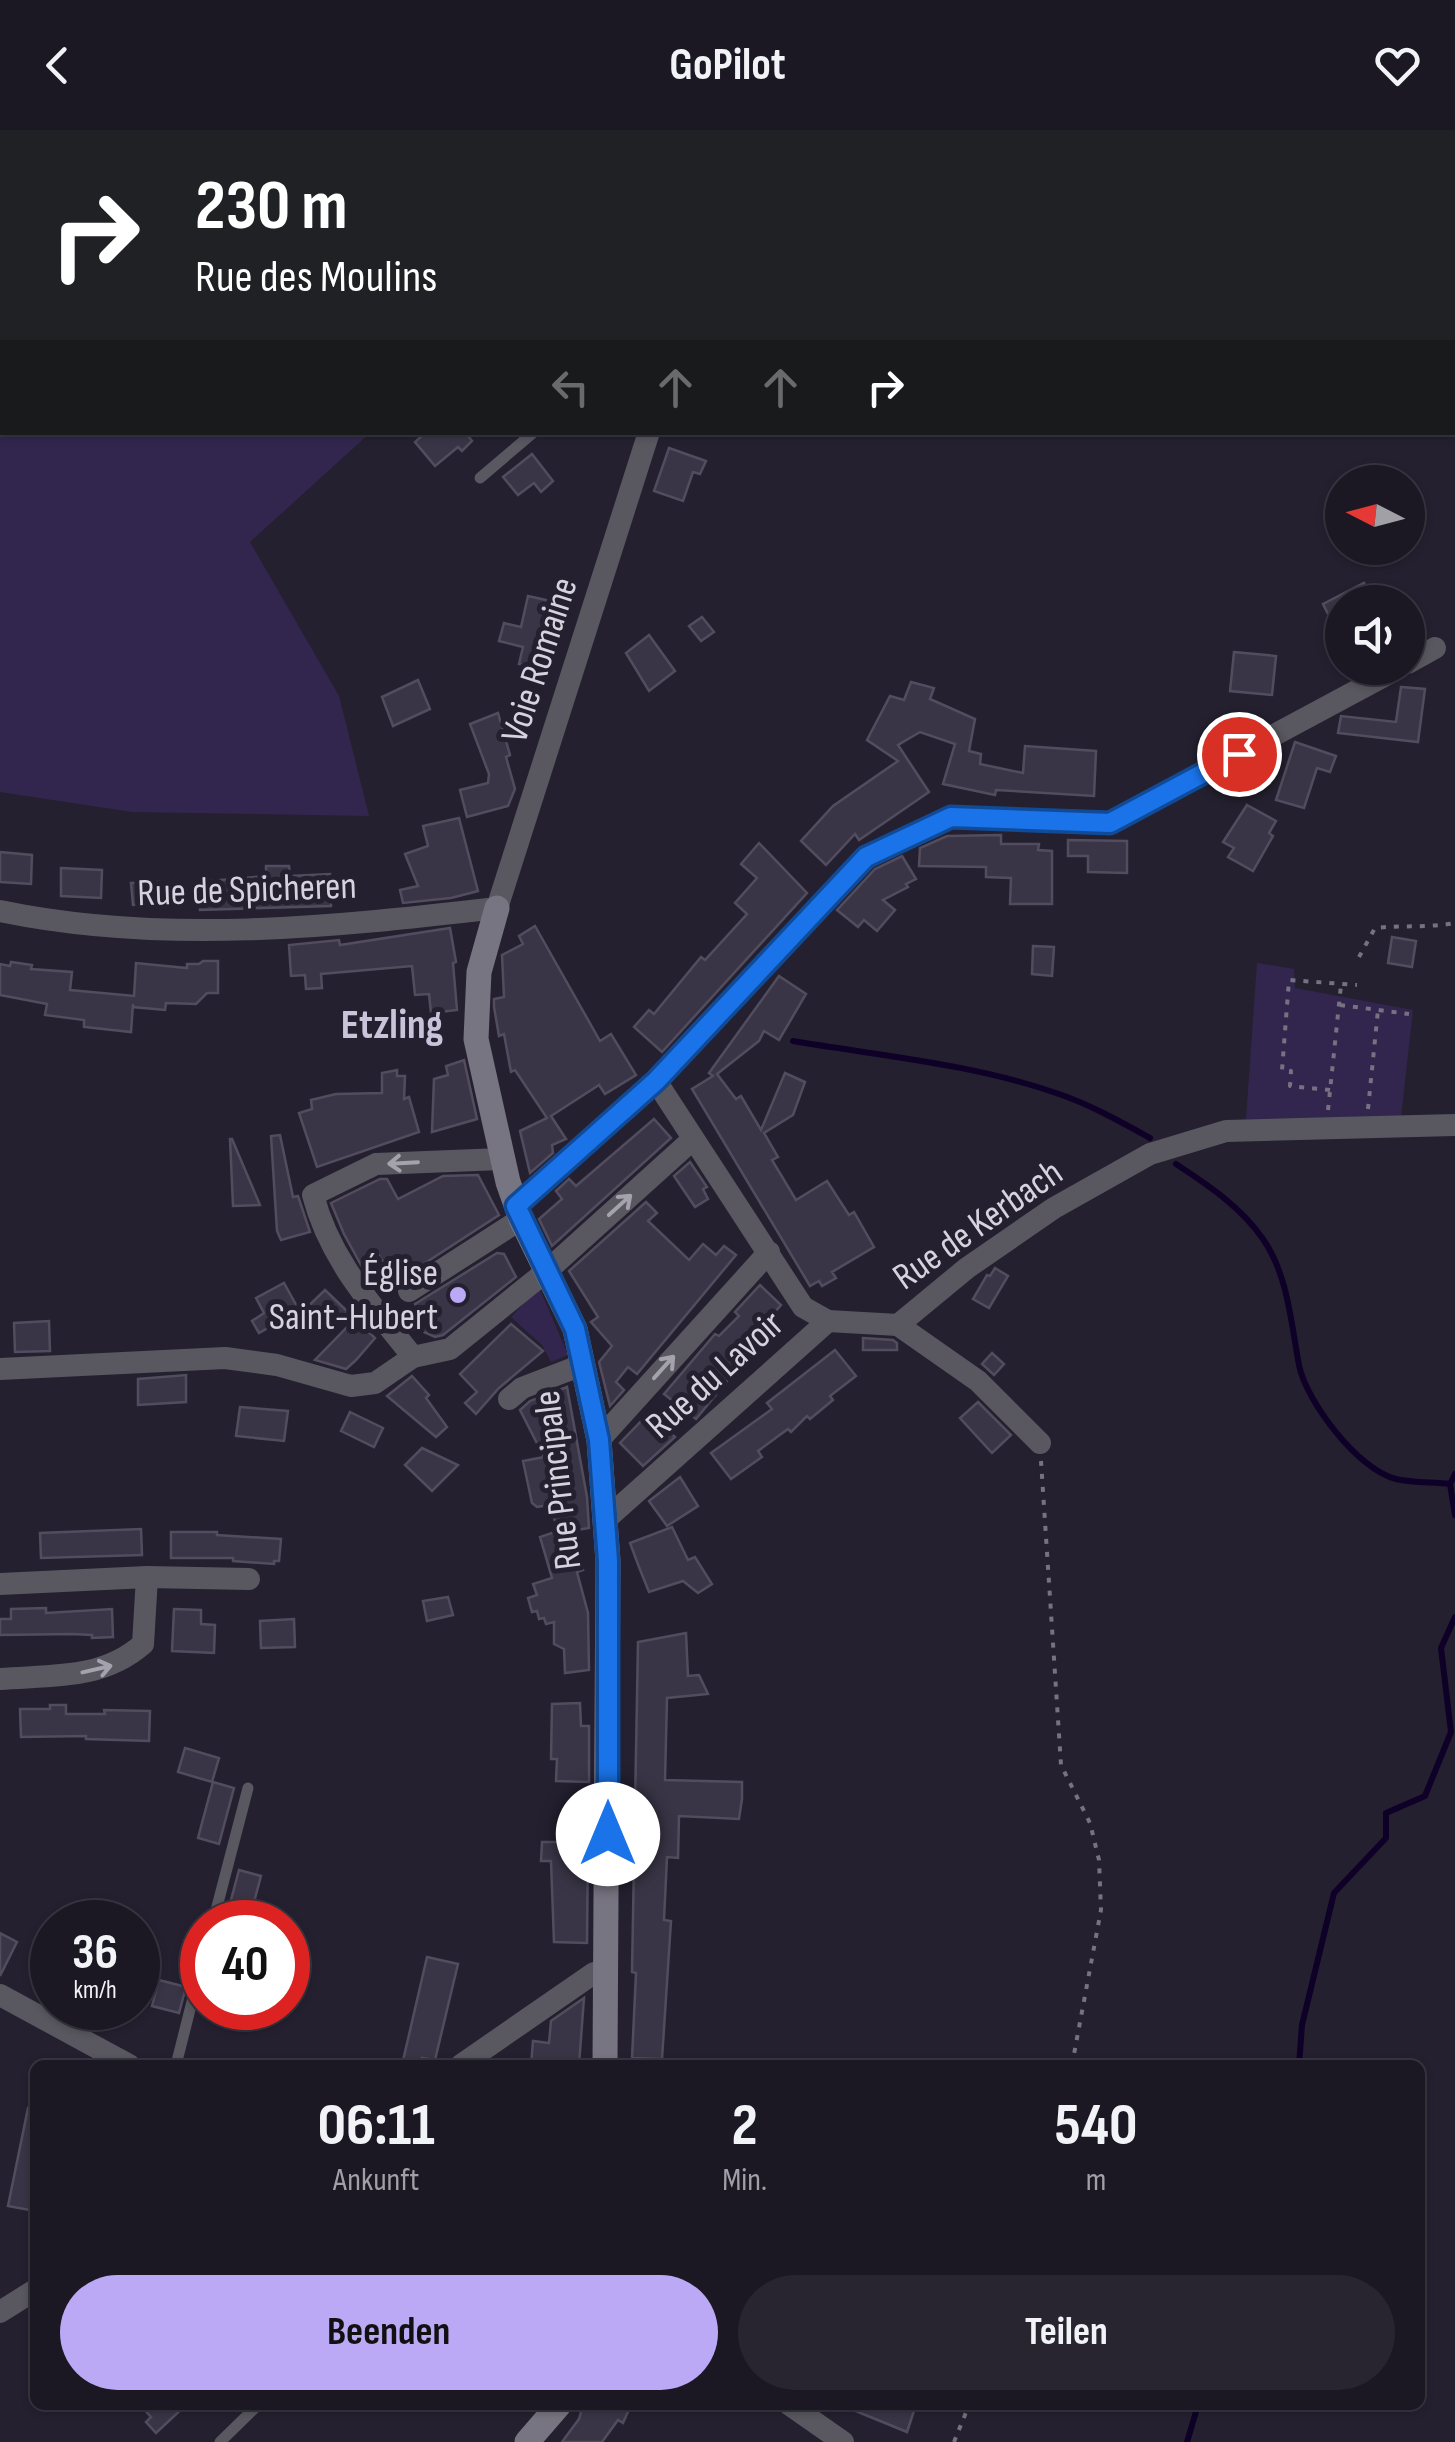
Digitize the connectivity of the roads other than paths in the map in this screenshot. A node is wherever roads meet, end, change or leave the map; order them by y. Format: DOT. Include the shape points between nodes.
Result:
graph roads {
  1 [pos="530,435"];
  2 [pos="648,435"];
  3 [pos="480,478"];
  4 [pos="1436,648"];
  5 [pos="1425,654"];
  6 [pos="1367,685"];
  7 [pos="497,908"];
  8 [pos="0,911"];
  9 [pos="656,1081"];
  10 [pos="1455,1124"];
  11 [pos="692,1140"];
  12 [pos="501,1159"];
  13 [pos="518,1212"];
  14 [pos="769,1252"];
  15 [pos="548,1270"];
  16 [pos="409,1292"];
  17 [pos="828,1321"];
  18 [pos="898,1325"];
  19 [pos="413,1358"];
  20 [pos="582,1365"];
  21 [pos="0,1369"];
  22 [pos="508,1399"];
  23 [pos="599,1440"];
  24 [pos="1040,1443"];
  25 [pos="604,1521"];
  26 [pos="147,1577"];
  27 [pos="249,1579"];
  28 [pos="0,1584"];
  29 [pos="0,1678"];
  30 [pos="248,1788"];
  31 [pos="219,1900"];
  32 [pos="606,1970"];
  33 [pos="0,1995"];
  34 [pos="185,2030"];
  35 [pos="121,2060"];
  36 [pos="177,2060"];
  37 [pos="468,2060"];
  38 [pos="605,2060"];
  39 [pos="30,2293"];
  40 [pos="0,2312"];
  41 [pos="253,2410"];
  42 [pos="555,2410"];
  43 [pos="797,2410"];
  44 [pos="220,2442"];
  45 [pos="528,2442"];
  46 [pos="843,2442"];
  1 -- 3 [label="lane"];
  2 -- 7 [label="street, Voie Romaine"];
  4 -- 5 [label="street"];
  6 -- 9 [label="street" via="1110,823 951,817 866,857"];
  7 -- 8 [label="street, Rue de Spicheren" via="389,921 156,932"];
  7 -- 12 [label="street, Rue Principale" via="479,972 476,1038"];
  9 -- 11 [label="street"];
  9 -- 13 [label="street"];
  10 -- 18 [label="street, Rue de Kerbach" via="1226,1131 1150,1154 1054,1208"];
  11 -- 14 [label="street"];
  15 -- 11 [label="street, one-way"];
  12 -- 13 [label="street, Rue Principale"];
  12 -- 19 [label="street, one-way" via="376,1164 313,1195 322,1231 348,1275"];
  13 -- 15 [label="street, Rue Principale"];
  13 -- 16 [label="street"];
  14 -- 17 [label="street" via="803,1307"];
  23 -- 14 [label="street, one-way"];
  15 -- 19 [label="street" via="450,1349"];
  15 -- 20 [label="street, Rue Principale" via="575,1329"];
  17 -- 18 [label="street, Rue de Kerbach"];
  17 -- 25 [label="street, Rue du Lavoir"];
  18 -- 24 [label="street" via="978,1382"];
  19 -- 21 [label="street" via="374,1383 350,1386 277,1364 225,1358"];
  20 -- 22 [label="street"];
  20 -- 23 [label="street, Rue Principale"];
  23 -- 25 [label="street, Rue Principale"];
  25 -- 32 [label="street, Rue Principale"];
  26 -- 27 [label="street"];
  26 -- 28 [label="street"];
  29 -- 26 [label="street, one-way" via="98,1671 124,1661 143,1644"];
  30 -- 31 [label="lane"];
  32 -- 37 [label="street"];
  32 -- 38 [label="street, Rue Principale"];
  33 -- 35 [label="street"];
  34 -- 36 [label="lane"];
  39 -- 40 [label="street"];
  41 -- 44 [label="lane"];
  42 -- 45 [label="street"];
  43 -- 46 [label="street"];
}
